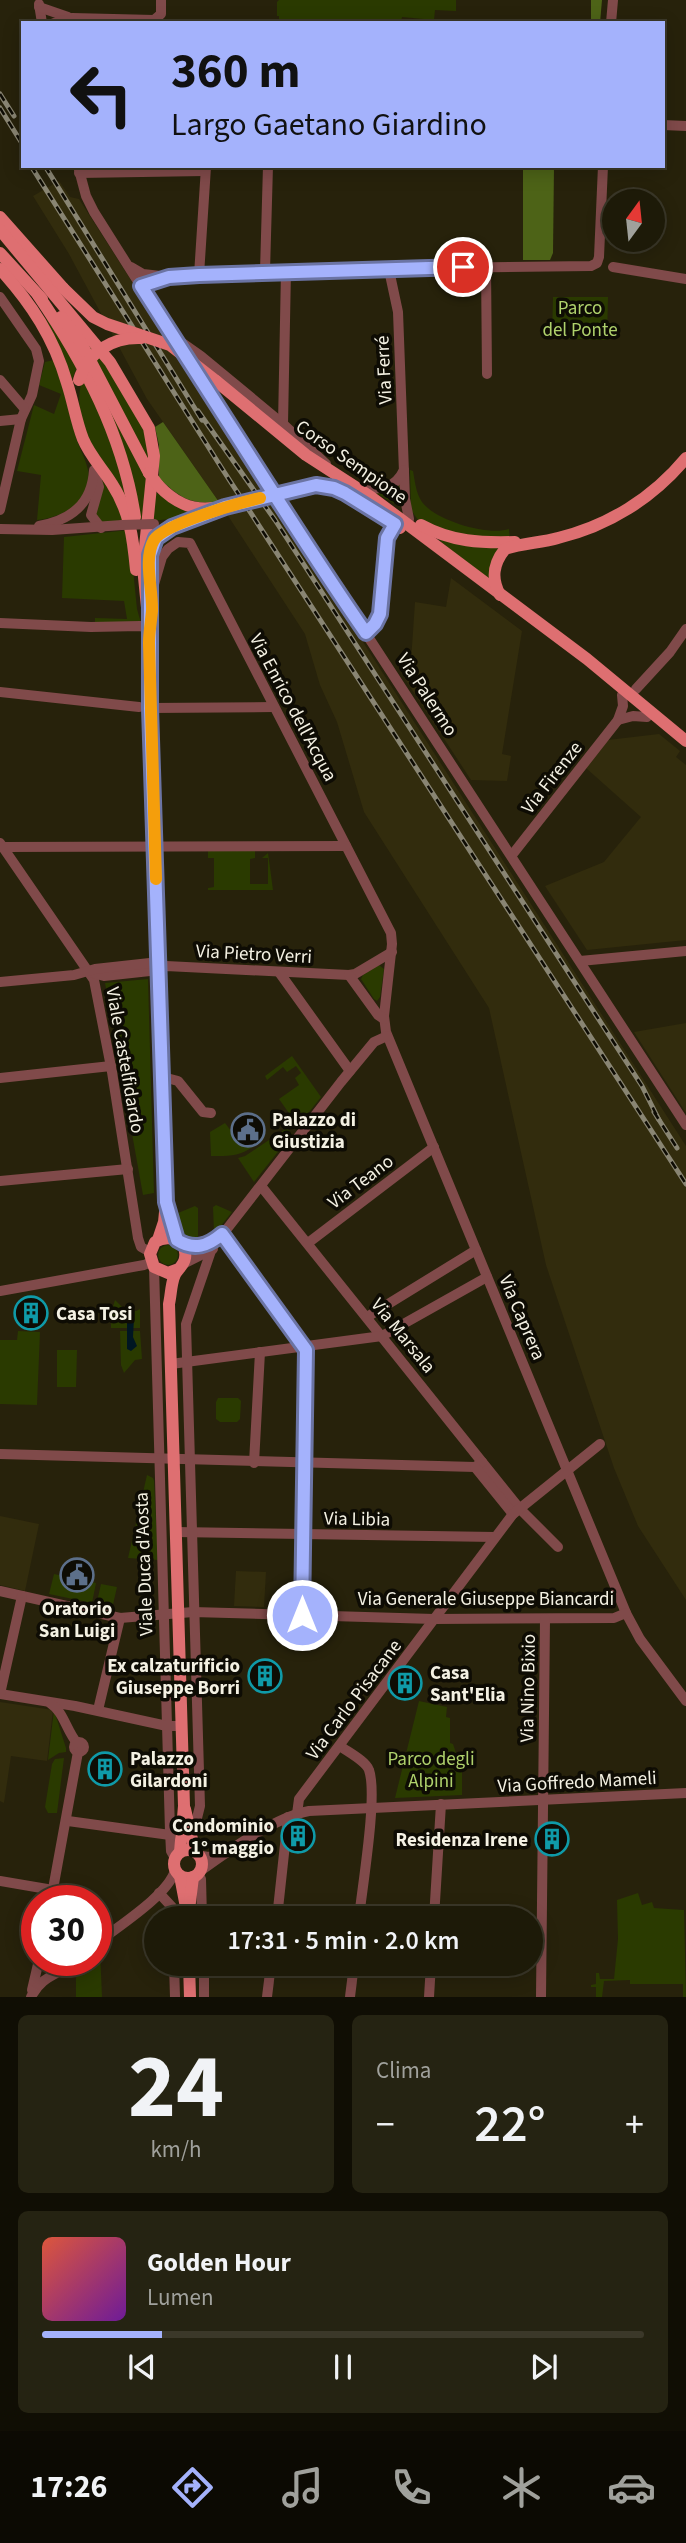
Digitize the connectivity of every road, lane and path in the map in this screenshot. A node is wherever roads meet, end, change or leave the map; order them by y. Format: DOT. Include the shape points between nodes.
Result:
graph roads {
  1 [pos="161,0"];
  2 [pos="613,0"];
  3 [pos="39,3"];
  4 [pos="72,18"];
  5 [pos="41,21"];
  6 [pos="61,21"];
  7 [pos="611,21"];
  8 [pos="665,125"];
  9 [pos="686,126"];
  10 [pos="268,168"];
  11 [pos="603,168"];
  12 [pos="78,169"];
  13 [pos="205,169"];
  14 [pos="0,217"];
  15 [pos="0,230"];
  16 [pos="0,253"];
  17 [pos="126,262"];
  18 [pos="486,267"];
  19 [pos="612,267"];
  20 [pos="0,269"];
  21 [pos="286,270"];
  22 [pos="389,270"];
  23 [pos="265,271"];
  24 [pos="199,275"];
  25 [pos="169,277"];
  26 [pos="686,279"];
  27 [pos="141,286"];
  28 [pos="38,295"];
  29 [pos="0,297"];
  30 [pos="173,337"];
  31 [pos="155,339"];
  32 [pos="487,374"];
  33 [pos="0,380"];
  34 [pos="24,408"];
  35 [pos="21,419"];
  36 [pos="0,421"];
  37 [pos="283,424"];
  38 [pos="79,426"];
  39 [pos="89,450"];
  40 [pos="686,458"];
  41 [pos="404,469"];
  42 [pos="94,470"];
  43 [pos="335,475"];
  44 [pos="358,488"];
  45 [pos="372,497"];
  46 [pos="225,507"];
  47 [pos="0,510"];
  48 [pos="409,519"];
  49 [pos="191,521"];
  50 [pos="395,524"];
  51 [pos="28,528"];
  52 [pos="101,528"];
  53 [pos="0,529"];
  54 [pos="537,543"];
  55 [pos="145,594"];
  56 [pos="500,595"];
  57 [pos="0,623"];
  58 [pos="149,628"];
  59 [pos="686,629"];
  60 [pos="366,633"];
  61 [pos="686,638"];
  62 [pos="670,652"];
  63 [pos="587,659"];
  64 [pos="636,689"];
  65 [pos="0,692"];
  66 [pos="622,695"];
  67 [pos="274,707"];
  68 [pos="145,708"];
  69 [pos="647,717"];
  70 [pos="618,720"];
  71 [pos="686,729"];
  72 [pos="686,741"];
  73 [pos="686,750"];
  74 [pos="2,845"];
  75 [pos="155,845"];
  76 [pos="346,846"];
  77 [pos="512,855"];
  78 [pos="686,951"];
  79 [pos="391,952"];
  80 [pos="580,961"];
  81 [pos="159,966"];
  82 [pos="89,972"];
  83 [pos="279,972"];
  84 [pos="349,975"];
  85 [pos="0,982"];
  86 [pos="384,1019"];
  87 [pos="387,1036"];
  88 [pos="111,1066"];
  89 [pos="350,1071"];
  90 [pos="163,1077"];
  91 [pos="0,1078"];
  92 [pos="211,1113"];
  93 [pos="686,1125"];
  94 [pos="433,1147"];
  95 [pos="128,1169"];
  96 [pos="0,1181"];
  97 [pos="261,1186"];
  98 [pos="166,1202"];
  99 [pos="222,1234"];
  100 [pos="178,1241"];
  101 [pos="308,1243"];
  102 [pos="476,1250"];
  103 [pos="211,1251"];
  104 [pos="155,1255"];
  105 [pos="181,1267"];
  106 [pos="487,1277"];
  107 [pos="0,1291"];
  108 [pos="169,1304"];
  109 [pos="367,1317"];
  110 [pos="382,1336"];
  111 [pos="305,1346"];
  112 [pos="260,1352"];
  113 [pos="186,1363"];
  114 [pos="171,1364"];
  115 [pos="600,1444"];
  116 [pos="0,1454"];
  117 [pos="159,1459"];
  118 [pos="174,1460"];
  119 [pos="189,1461"];
  120 [pos="254,1463"];
  121 [pos="304,1464"];
  122 [pos="478,1465"];
  123 [pos="567,1469"];
  124 [pos="175,1506"];
  125 [pos="161,1507"];
  126 [pos="516,1511"];
  127 [pos="176,1532"];
  128 [pos="191,1532"];
  129 [pos="302,1534"];
  130 [pos="495,1537"];
  131 [pos="558,1547"];
  132 [pos="0,1591"];
  133 [pos="22,1596"];
  134 [pos="178,1612"];
  135 [pos="193,1612"];
  136 [pos="626,1613"];
  137 [pos="164,1615"];
  138 [pos="302,1615"];
  139 [pos="120,1618"];
  140 [pos="434,1619"];
  141 [pos="545,1619"];
  142 [pos="0,1694"];
  143 [pos="46,1700"];
  144 [pos="686,1701"];
  145 [pos="98,1710"];
  146 [pos="167,1726"];
  147 [pos="182,1726"];
  148 [pos="340,1746"];
  149 [pos="686,1793"];
  150 [pos="542,1801"];
  151 [pos="441,1804"];
  152 [pos="184,1806"];
  153 [pos="370,1808"];
  154 [pos="293,1815"];
  155 [pos="68,1821"];
  156 [pos="190,1826"];
  157 [pos="170,1835"];
  158 [pos="227,1852"];
  159 [pos="196,1854"];
  160 [pos="186,1869"];
  161 [pos="0,1881"];
  162 [pos="54,1885"];
  163 [pos="21,1887"];
  164 [pos="159,1894"];
  165 [pos="172,1906"];
  166 [pos="188,1906"];
  167 [pos="202,1906"];
  168 [pos="279,1906"];
  169 [pos="360,1906"];
  170 [pos="435,1906"];
  171 [pos="112,1931"];
  172 [pos="36,1976"];
  173 [pos="53,1976"];
  174 [pos="174,1976"];
  175 [pos="189,1976"];
  176 [pos="204,1976"];
  177 [pos="270,1976"];
  178 [pos="353,1976"];
  179 [pos="430,1976"];
  180 [pos="31,1997"];
  181 [pos="175,1997"];
  182 [pos="190,1997"];
  183 [pos="204,1997"];
  184 [pos="267,1997"];
  185 [pos="350,1997"];
  186 [pos="429,1997"];
  187 [pos="541,1997"];
  1 -- 4 [label="street" via="161,13 154,20"];
  2 -- 7 [label="street"];
  3 -- 4 [label="street"];
  3 -- 5 [label="street"];
  4 -- 6 [label="street"];
  8 -- 9 [label="street"];
  10 -- 23 [label="street"];
  11 -- 18 [label="street" via="595,264"];
  12 -- 13 [label="street"];
  12 -- 17 [label="street, Via Palermo" via="94,212"];
  13 -- 24 [label="street"];
  14 -- 31 [label="main road, Corso Sempione, bridge" via="81,307 98,320"];
  15 -- 58 [label="main road" via="110,362 149,428 154,456 143,567"];
  16 -- 28 [label="main road"];
  17 -- 25 [label="street" via="144,274"];
  17 -- 27 [label="street, Via Palermo"];
  18 -- 22 [label="street"];
  18 -- 32 [label="street"];
  19 -- 26 [label="street"];
  20 -- 38 [label="main road" via="34,310 52,341"];
  21 -- 22 [label="street"];
  21 -- 23 [label="street"];
  21 -- 37 [label="street"];
  22 -- 41 [label="street, Via Ferré" via="398,309"];
  23 -- 24 [label="street"];
  24 -- 25 [label="street"];
  25 -- 27 [label="street"];
  27 -- 30 [label="street, Via Palermo"];
  28 -- 46 [label="main road, bridge" via="80,341 158,485 190,507"];
  28 -- 55 [label="main road" via="70,342 105,412 125,470"];
  29 -- 34 [label="street" via="39,357 36,382"];
  30 -- 37 [label="street"];
  30 -- 60 [label="street, Via Palermo"];
  31 -- 38 [label="main road, bridge" via="131,338 109,344 89,360 76,395"];
  31 -- 43 [label="main road, Corso Sempione, bridge" via="177,349"];
  33 -- 34 [label="street"];
  34 -- 35 [label="street"];
  35 -- 36 [label="street"];
  35 -- 47 [label="street"];
  37 -- 43 [label="street"];
  38 -- 39 [label="main road"];
  39 -- 42 [label="street"];
  39 -- 55 [label="main road" via="127,513"];
  40 -- 54 [label="main road" via="660,486 625,511 581,531"];
  41 -- 44 [label="street" via="389,487"];
  41 -- 48 [label="street, Via Ferré"];
  42 -- 51 [label="street" via="89,494 76,511"];
  42 -- 52 [label="street" via="99,487 91,516"];
  43 -- 44 [label="main road, Corso Sempione"];
  44 -- 45 [label="main road, Corso Sempione"];
  45 -- 48 [label="main road"];
  45 -- 56 [label="main road, Corso Sempione"];
  46 -- 49 [label="main road"];
  46 -- 50 [label="main road, Corso Sempione, bridge" via="321,485 359,501"];
  48 -- 54 [label="main road" via="463,541"];
  49 -- 52 [label="street, bridge"];
  49 -- 55 [label="main road" via="156,538"];
  50 -- 60 [label="street" via="387,538 380,614"];
  50 -- 66 [label="main road, Corso Sempione"];
  51 -- 52 [label="street"];
  51 -- 53 [label="street"];
  54 -- 56 [label="main road" via="503,551 494,573"];
  55 -- 58 [label="main road"];
  55 -- 67 [label="street, Via Enrico dell'Acqua" via="165,553 178,542 190,543"];
  56 -- 63 [label="main road, Corso Sempione"];
  57 -- 58 [label="street"];
  58 -- 68 [label="main road"];
  59 -- 62 [label="street"];
  60 -- 77 [label="street, Via Palermo"];
  61 -- 62 [label="street"];
  62 -- 64 [label="street"];
  63 -- 64 [label="main road"];
  63 -- 72 [label="main road, Corso Sempione"];
  64 -- 71 [label="main road"];
  65 -- 68 [label="street"];
  66 -- 69 [label="main road, Corso Sempione"];
  66 -- 70 [label="street, Via Firenze"];
  67 -- 68 [label="street"];
  67 -- 76 [label="street, Via Enrico dell'Acqua"];
  68 -- 75 [label="main road"];
  69 -- 70 [label="street"];
  69 -- 73 [label="main road, Corso Sempione"];
  70 -- 77 [label="street, Via Firenze"];
  74 -- 75 [label="street"];
  74 -- 82 [label="street, Viale Castelfidardo"];
  75 -- 76 [label="street"];
  75 -- 81 [label="main road"];
  76 -- 79 [label="street, Via Enrico dell'Acqua" via="392,935"];
  77 -- 80 [label="street, Via Palermo"];
  78 -- 80 [label="street"];
  79 -- 84 [label="street"];
  79 -- 86 [label="street, Via Enrico dell'Acqua"];
  80 -- 93 [label="street, Via Palermo"];
  81 -- 82 [label="street, Via Pietro Verri" via="104,976"];
  81 -- 83 [label="street, Via Pietro Verri"];
  81 -- 90 [label="main road"];
  82 -- 85 [label="street, Via Pietro Verri"];
  82 -- 88 [label="street, Viale Castelfidardo"];
  83 -- 84 [label="street, Via Pietro Verri"];
  83 -- 89 [label="street"];
  84 -- 86 [label="street"];
  86 -- 87 [label="street, Via Caprera"];
  87 -- 89 [label="street, Viale Duca d'Aosta" via="374,1042"];
  87 -- 94 [label="street, Via Caprera"];
  88 -- 91 [label="street"];
  88 -- 95 [label="street, Viale Castelfidardo"];
  89 -- 97 [label="street, Viale Duca d'Aosta"];
  90 -- 92 [label="street" via="178,1082 203,1112"];
  90 -- 98 [label="main road"];
  94 -- 101 [label="street, Via Teano"];
  94 -- 102 [label="street, Via Caprera"];
  95 -- 96 [label="street"];
  95 -- 104 [label="street, Viale Castelfidardo" via="139,1244"];
  97 -- 99 [label="street, Viale Duca d'Aosta"];
  97 -- 101 [label="street, Via Marsala"];
  98 -- 100 [label="main road"];
  98 -- 104 [label="main road"];
  99 -- 100 [label="street" via="205,1246"];
  99 -- 103 [label="street, Viale Duca d'Aosta"];
  99 -- 111 [label="street"];
  100 -- 104 [label="main road" via="167,1237"];
  100 -- 105 [label="main road" via="185,1251"];
  101 -- 109 [label="street, Via Marsala"];
  102 -- 106 [label="street, Via Caprera"];
  102 -- 109 [label="street"];
  103 -- 105 [label="street"];
  103 -- 113 [label="street, Viale Duca d'Aosta" via="186,1321"];
  104 -- 105 [label="main road" via="168,1273"];
  104 -- 107 [label="street" via="144,1265"];
  104 -- 108 [label="main road, Viale Duca d'Aosta"];
  104 -- 117 [label="street, Viale Duca d'Aosta"];
  105 -- 108 [label="main road, Viale Duca d'Aosta" via="173,1278"];
  106 -- 110 [label="street"];
  106 -- 123 [label="street, Via Caprera"];
  108 -- 114 [label="main road, Viale Duca d'Aosta"];
  109 -- 110 [label="street, Via Marsala"];
  110 -- 111 [label="street"];
  110 -- 122 [label="street, Via Marsala"];
  111 -- 112 [label="street"];
  111 -- 121 [label="street"];
  112 -- 113 [label="street"];
  112 -- 120 [label="street"];
  113 -- 114 [label="street"];
  113 -- 119 [label="street, Viale Duca d'Aosta"];
  114 -- 118 [label="main road, Viale Duca d'Aosta"];
  115 -- 123 [label="street, Via Carlo Pisacane"];
  116 -- 117 [label="street"];
  117 -- 118 [label="street"];
  117 -- 125 [label="street, Viale Duca d'Aosta"];
  118 -- 119 [label="street"];
  118 -- 124 [label="main road, Viale Duca d'Aosta"];
  119 -- 120 [label="street"];
  119 -- 128 [label="street, Viale Duca d'Aosta"];
  120 -- 121 [label="street"];
  121 -- 122 [label="street"];
  121 -- 129 [label="street"];
  122 -- 126 [label="street, Via Marsala"];
  123 -- 126 [label="street, Via Carlo Pisacane"];
  123 -- 136 [label="street, Via Caprera"];
  124 -- 125 [label="street"];
  124 -- 127 [label="main road, Viale Duca d'Aosta"];
  125 -- 137 [label="street, Viale Duca d'Aosta"];
  126 -- 130 [label="street, Via Carlo Pisacane"];
  126 -- 131 [label="street"];
  127 -- 128 [label="street, Via Libia"];
  127 -- 134 [label="main road, Viale Duca d'Aosta"];
  128 -- 129 [label="street, Via Libia"];
  128 -- 135 [label="street, Viale Duca d'Aosta"];
  129 -- 130 [label="street, Via Libia"];
  129 -- 138 [label="street"];
  130 -- 140 [label="street, Via Carlo Pisacane"];
  132 -- 133 [label="street, Via Generale Giuseppe Biancardi"];
  133 -- 139 [label="street, Via Generale Giuseppe Biancardi"];
  133 -- 142 [label="street"];
  134 -- 135 [label="street, Via Generale Giuseppe Biancardi"];
  134 -- 137 [label="street, Via Generale Giuseppe Biancardi"];
  134 -- 147 [label="main road, Viale Duca d'Aosta"];
  135 -- 138 [label="street, Via Generale Giuseppe Biancardi"];
  135 -- 156 [label="street, Viale Duca d'Aosta" via="200,1809"];
  136 -- 141 [label="street, Via Generale Giuseppe Biancardi" via="614,1618"];
  136 -- 144 [label="street, Via Caprera"];
  137 -- 139 [label="street, Via Generale Giuseppe Biancardi"];
  137 -- 146 [label="street, Viale Duca d'Aosta"];
  138 -- 140 [label="street, Via Generale Giuseppe Biancardi"];
  139 -- 145 [label="street"];
  140 -- 141 [label="street, Via Generale Giuseppe Biancardi"];
  140 -- 148 [label="street, Via Carlo Pisacane"];
  141 -- 150 [label="street, Via Nino Bixio"];
  142 -- 143 [label="street"];
  143 -- 145 [label="street"];
  143 -- 155 [label="street" via="58,1709 78,1747"];
  145 -- 146 [label="street"];
  146 -- 147 [label="street"];
  146 -- 157 [label="street, Viale Duca d'Aosta"];
  147 -- 152 [label="main road, Viale Duca d'Aosta"];
  148 -- 153 [label="street" via="369,1770"];
  148 -- 154 [label="street, Via Carlo Pisacane"];
  149 -- 150 [label="street, Via Goffredo Mameli"];
  150 -- 151 [label="street, Via Goffredo Mameli"];
  150 -- 187 [label="street, Via Nino Bixio"];
  151 -- 153 [label="street, Via Goffredo Mameli"];
  151 -- 170 [label="street"];
  152 -- 156 [label="main road, Viale Duca d'Aosta"];
  152 -- 160 [label="main road, Viale Duca d'Aosta"];
  153 -- 154 [label="street, Via Goffredo Mameli"];
  153 -- 169 [label="street"];
  154 -- 158 [label="street, Via Goffredo Mameli"];
  154 -- 168 [label="street, Via Carlo Pisacane"];
  155 -- 157 [label="street"];
  155 -- 162 [label="street"];
  156 -- 159 [label="main road, Viale Duca d'Aosta"];
  157 -- 160 [label="street, Viale Duca d'Aosta" via="171,1851"];
  158 -- 159 [label="street, Via Goffredo Mameli"];
  158 -- 160 [label="street, Via Goffredo Mameli"];
  159 -- 160 [label="main road, Viale Duca d'Aosta" via="202,1863"];
  159 -- 160 [label="main road" via="186,1850"];
  160 -- 164 [label="street, Via Goffredo Mameli"];
  160 -- 166 [label="main road, Viale Duca d'Aosta"];
  160 -- 167 [label="street, Viale Duca d'Aosta" via="201,1879"];
  161 -- 163 [label="street"];
  164 -- 165 [label="street"];
  164 -- 171 [label="street, Via Goffredo Mameli"];
  172 -- 180 [label="street"];
  173 -- 180 [label="street" via="40,1982"];
  174 -- 181 [label="street"];
  175 -- 182 [label="main road"];
  176 -- 183 [label="street"];
  177 -- 184 [label="street"];
  178 -- 185 [label="street"];
  179 -- 186 [label="street"];
}
